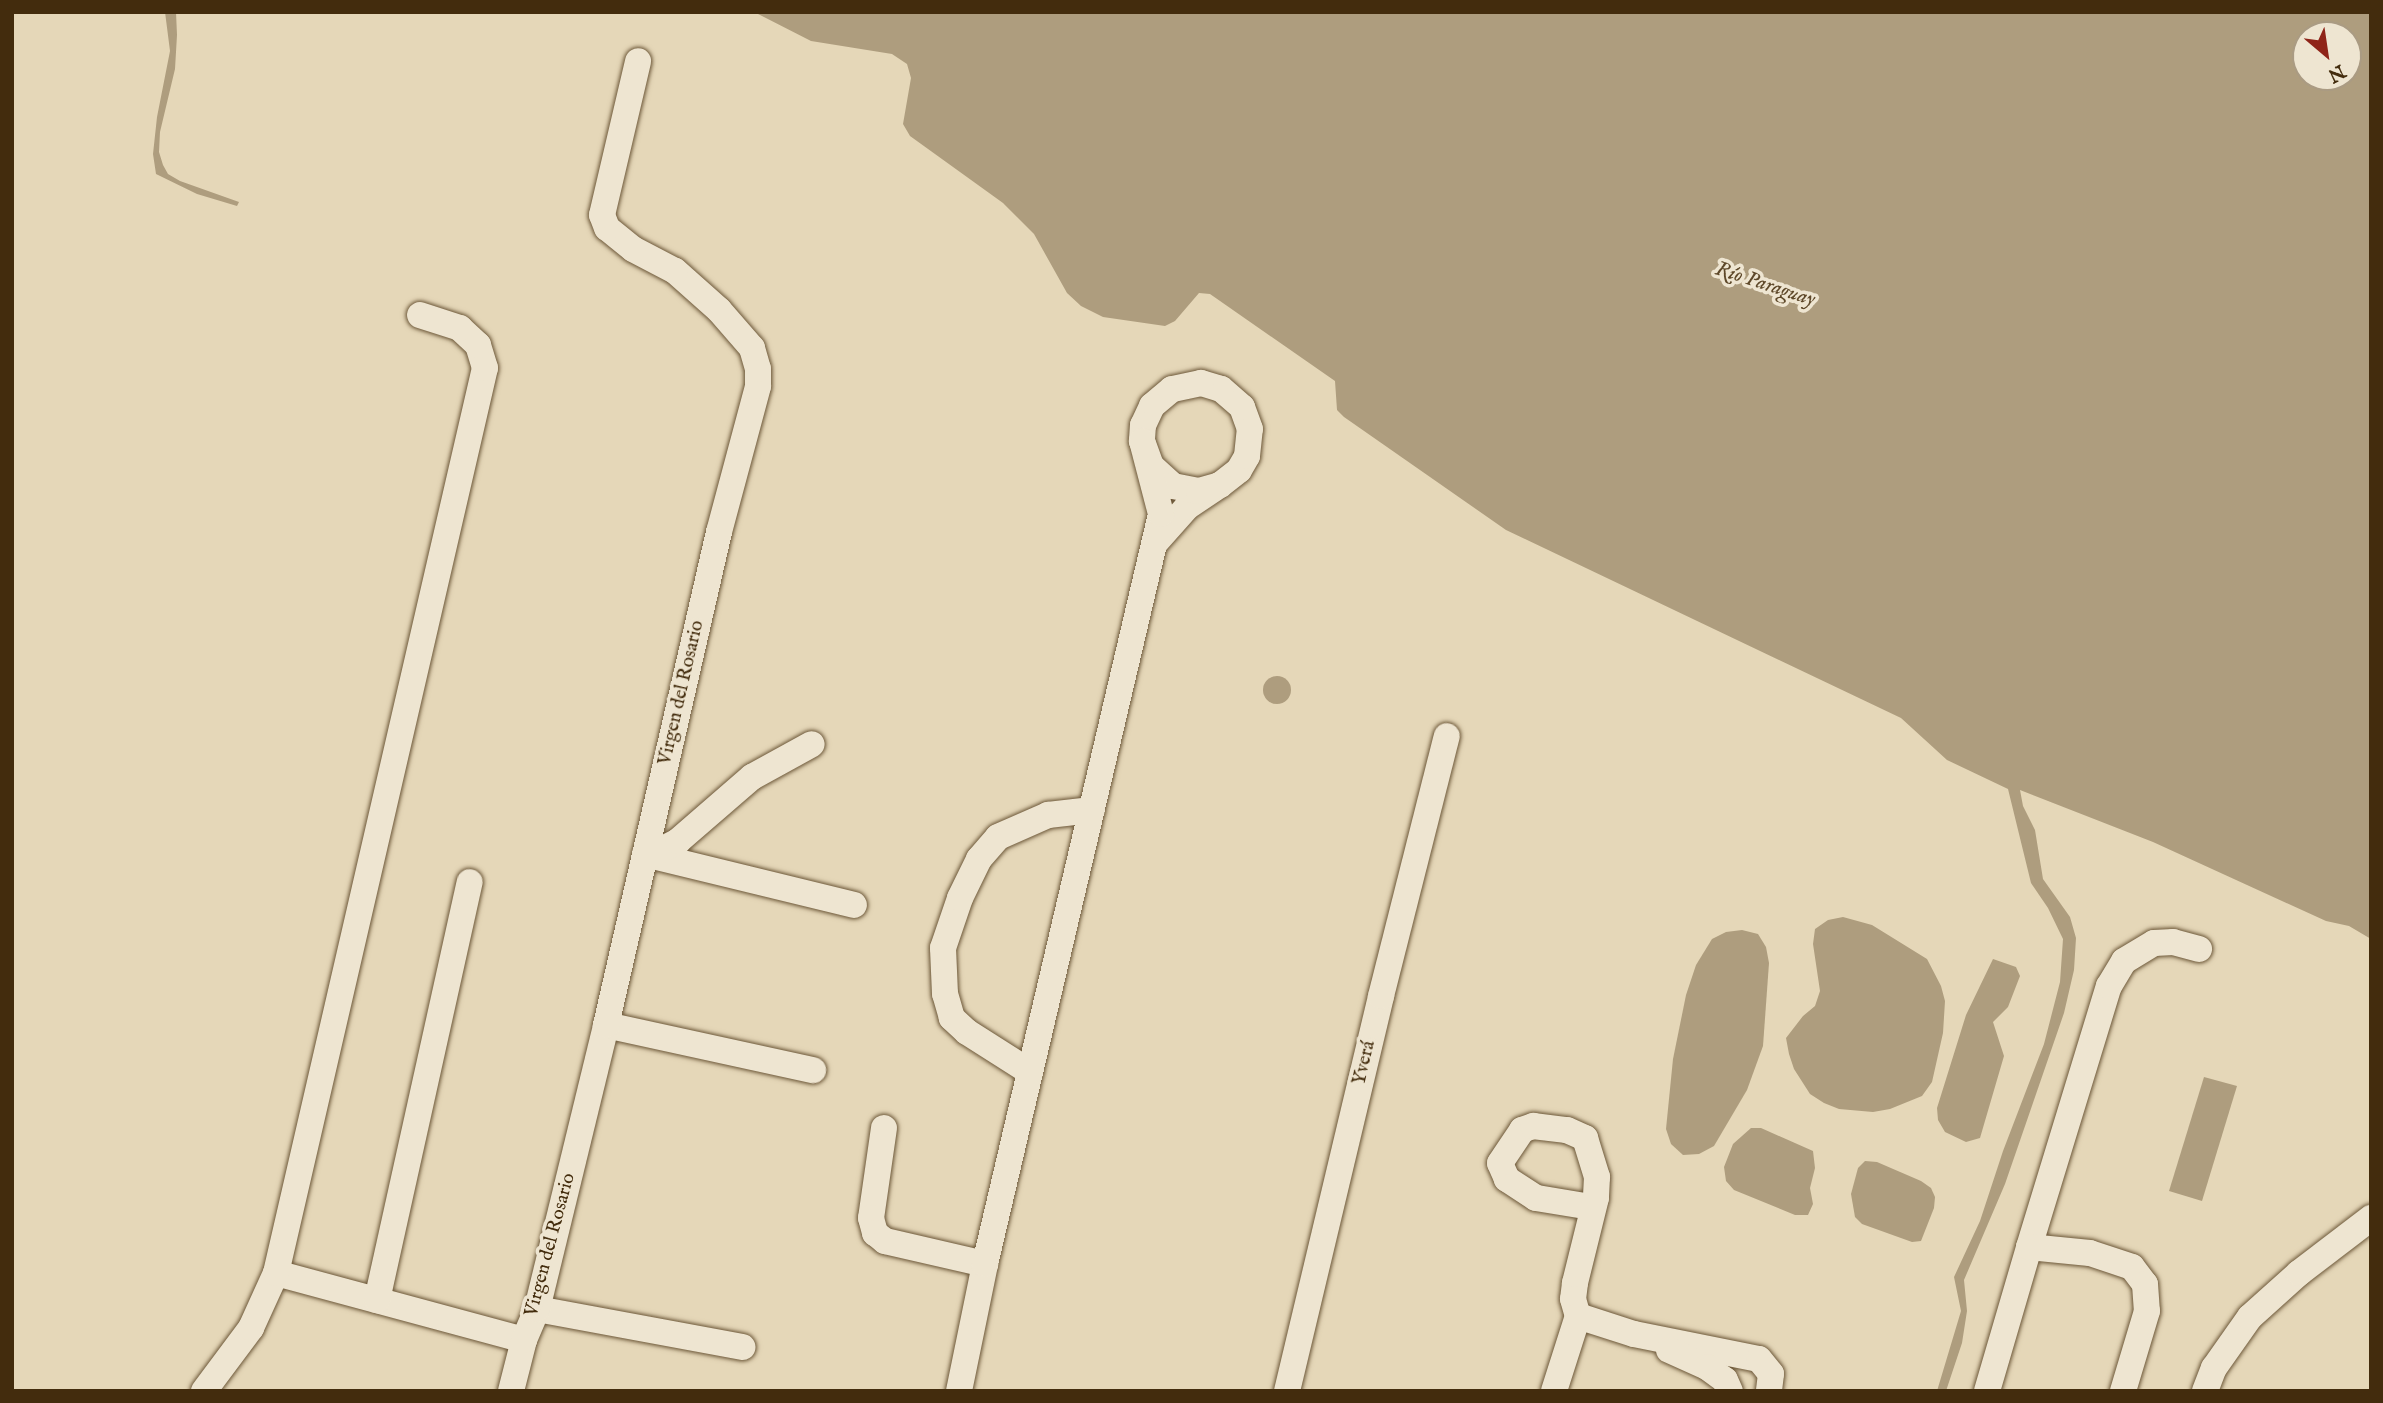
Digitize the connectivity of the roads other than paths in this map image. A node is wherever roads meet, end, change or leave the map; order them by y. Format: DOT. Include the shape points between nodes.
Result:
graph roads {
  1 [pos="638,61"];
  2 [pos="420,315"];
  3 [pos="1142,441"];
  4 [pos="1220,485"];
  5 [pos="1155,543"];
  6 [pos="1447,736"];
  7 [pos="812,744"];
  8 [pos="1092,810"];
  9 [pos="647,855"];
  10 [pos="470,883"];
  11 [pos="854,905"];
  12 [pos="2199,949"];
  13 [pos="607,1025"];
  14 [pos="813,1070"];
  15 [pos="1030,1072"];
  16 [pos="884,1128"];
  17 [pos="1591,1207"];
  18 [pos="2369,1221"];
  19 [pos="2029,1247"];
  20 [pos="985,1264"];
  21 [pos="276,1273"];
  22 [pos="377,1300"];
  23 [pos="537,1308"];
  24 [pos="1578,1316"];
  25 [pos="1634,1334"];
  26 [pos="524,1339"];
  27 [pos="743,1348"];
  28 [pos="204,1391"];
  29 [pos="511,1391"];
  30 [pos="959,1391"];
  31 [pos="1287,1391"];
  32 [pos="1554,1391"];
  33 [pos="1730,1391"];
  34 [pos="1769,1391"];
  35 [pos="1987,1391"];
  36 [pos="2123,1391"];
  37 [pos="2205,1391"];
  1 -- 9 [label="street, Virgen del Rosario" via="602,215 607,228 633,249 675,271 719,310 752,348 758,369 758,386 719,532"];
  2 -- 21 [label="street" via="460,328 478,345 485,368"];
  3 -- 4 [label="street" via="1151,466 1173,486 1199,491"];
  3 -- 4 [label="street" via="1152,406 1172,389 1201,383 1221,389 1242,407 1250,429 1247,456 1239,470"];
  3 -- 5 [label="street" via="1161,514"];
  4 -- 5 [label="street" via="1187,507"];
  5 -- 8 [label="street"];
  6 -- 31 [label="street, Yverá"];
  7 -- 9 [label="street" via="752,777 678,841"];
  8 -- 15 [label="street"];
  8 -- 15 [label="street" via="1048,815 998,837 974,869 943,948 945,994 952,1018"];
  9 -- 11 [label="street"];
  9 -- 13 [label="street, Virgen del Rosario"];
  10 -- 22 [label="street"];
  12 -- 19 [label="street" via="2173,942 2154,943 2124,961 2109,986"];
  13 -- 14 [label="street"];
  13 -- 23 [label="street, Virgen del Rosario"];
  15 -- 20 [label="street"];
  16 -- 20 [label="street" via="871,1218 875,1233 885,1241"];
  17 -- 24 [label="street" via="1573,1299"];
  18 -- 37 [label="street" via="2250,1317 2214,1368"];
  19 -- 35 [label="street"];
  19 -- 36 [label="street" via="2090,1253 2132,1267 2145,1284 2147,1311"];
  20 -- 30 [label="street"];
  21 -- 22 [label="street"];
  21 -- 28 [label="street" via="251,1328"];
  22 -- 26 [label="street"];
  23 -- 26 [label="street, Virgen del Rosario"];
  23 -- 27 [label="street"];
  24 -- 25 [label="street"];
  24 -- 32 [label="street"];
  25 -- 33 [label="street" via="1707,1367 1725,1380"];
  25 -- 34 [label="street" via="1759,1360 1771,1374"];
  26 -- 29 [label="street, Virgen del Rosario"];
}
